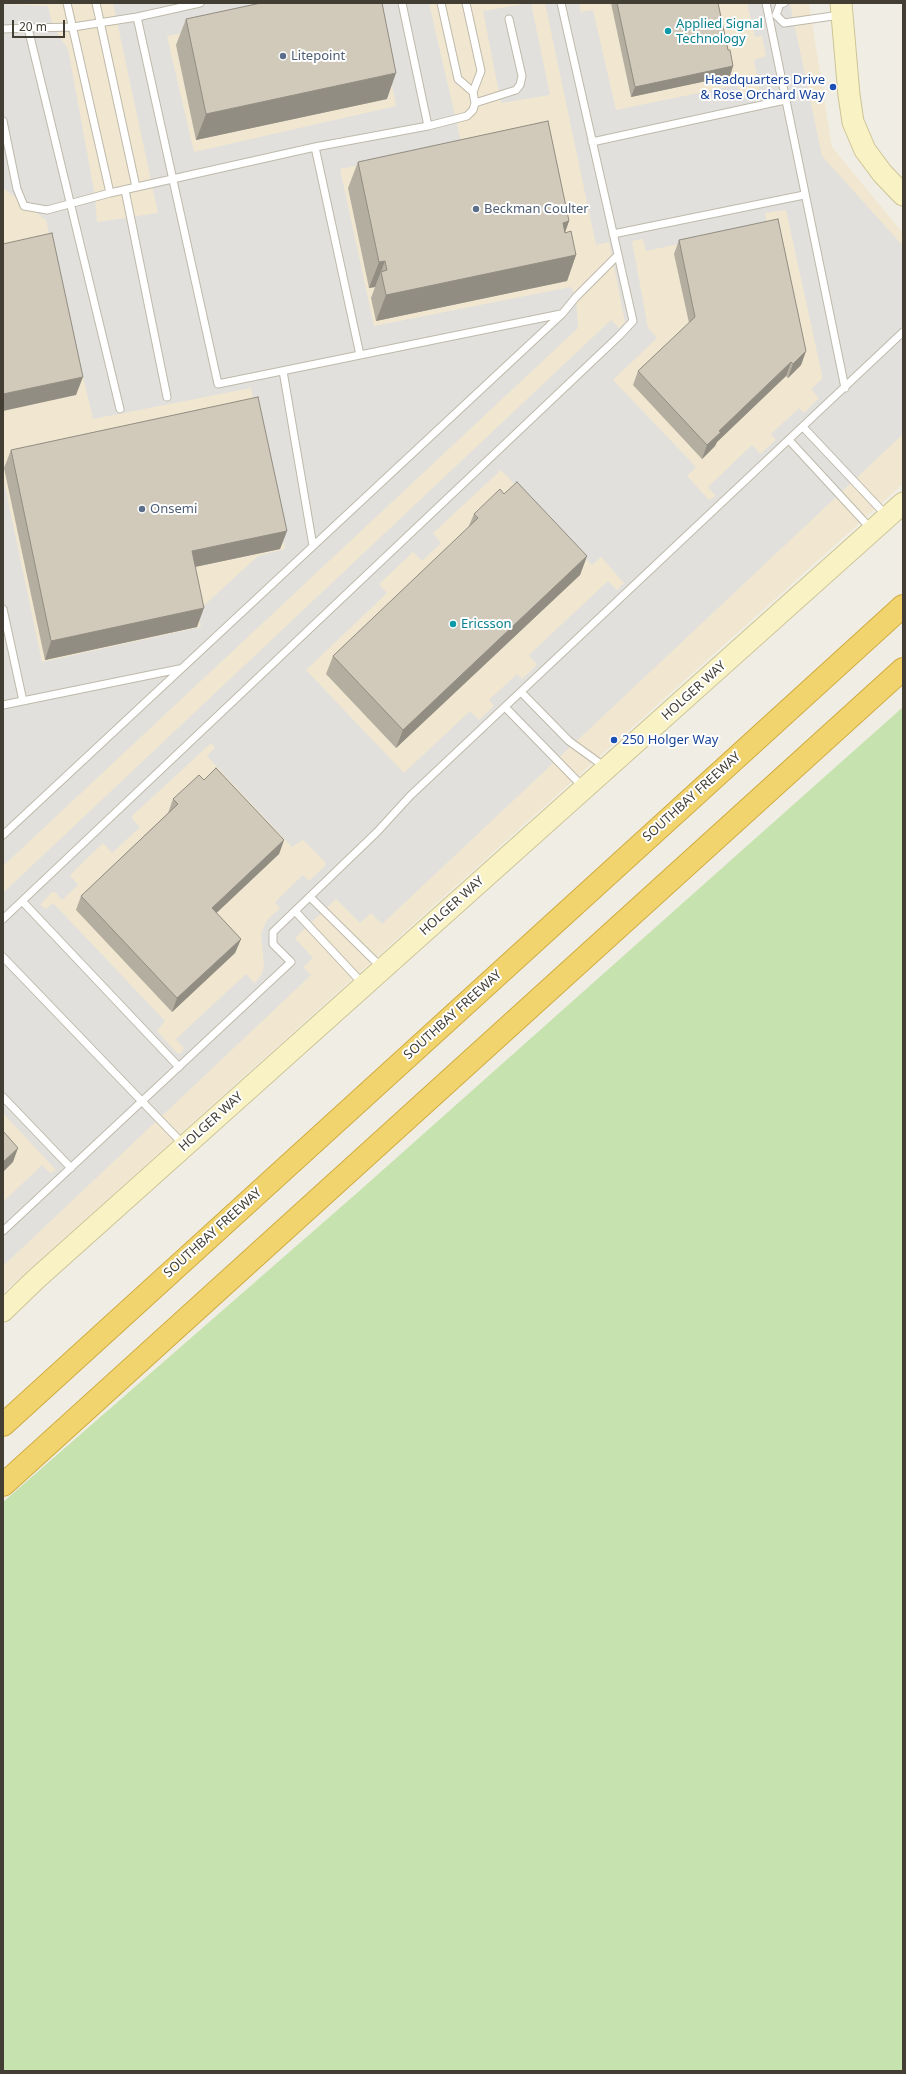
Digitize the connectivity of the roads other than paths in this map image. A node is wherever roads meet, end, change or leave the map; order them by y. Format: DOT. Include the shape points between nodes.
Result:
graph roads {
  1 [pos="67,3"];
  2 [pos="96,3"];
  3 [pos="200,3"];
  4 [pos="402,3"];
  5 [pos="441,3"];
  6 [pos="466,3"];
  7 [pos="561,3"];
  8 [pos="766,3"];
  9 [pos="784,3"];
  10 [pos="842,9"];
  11 [pos="772,16"];
  12 [pos="137,17"];
  13 [pos="509,19"];
  14 [pos="101,22"];
  15 [pos="73,27"];
  16 [pos="28,28"];
  17 [pos="3,29"];
  18 [pos="473,92"];
  19 [pos="785,100"];
  20 [pos="475,103"];
  21 [pos="3,121"];
  22 [pos="428,126"];
  23 [pos="592,142"];
  24 [pos="315,147"];
  25 [pos="173,179"];
  26 [pos="136,187"];
  27 [pos="124,190"];
  28 [pos="110,193"];
  29 [pos="804,195"];
  30 [pos="903,195"];
  31 [pos="70,203"];
  32 [pos="614,234"];
  33 [pos="618,255"];
  34 [pos="562,314"];
  35 [pos="903,332"];
  36 [pos="360,355"];
  37 [pos="283,371"];
  38 [pos="845,388"];
  39 [pos="167,397"];
  40 [pos="120,409"];
  41 [pos="803,427"];
  42 [pos="789,440"];
  43 [pos="896,510"];
  44 [pos="872,531"];
  45 [pos="313,546"];
  46 [pos="903,606"];
  47 [pos="3,609"];
  48 [pos="181,669"];
  49 [pos="903,669"];
  50 [pos="521,692"];
  51 [pos="23,701"];
  52 [pos="3,705"];
  53 [pos="505,707"];
  54 [pos="607,768"];
  55 [pos="585,788"];
  56 [pos="3,835"];
  57 [pos="310,897"];
  58 [pos="22,901"];
  59 [pos="295,911"];
  60 [pos="3,919"];
  61 [pos="3,957"];
  62 [pos="382,969"];
  63 [pos="364,985"];
  64 [pos="179,1067"];
  65 [pos="3,1097"];
  66 [pos="143,1102"];
  67 [pos="185,1146"];
  68 [pos="71,1168"];
  69 [pos="3,1231"];
  70 [pos="266,1245"];
  71 [pos="3,1310"];
  72 [pos="3,1425"];
  73 [pos="3,1465"];
  74 [pos="3,1485"];
  1 -- 15 [label="lane"];
  2 -- 14 [label="lane"];
  3 -- 12 [label="lane"];
  4 -- 22 [label="lane"];
  5 -- 18 [label="lane" via="458,79"];
  6 -- 18 [label="lane" via="482,71"];
  7 -- 23 [label="lane"];
  8 -- 11 [label="lane"];
  9 -- 11 [label="lane" via="780,4"];
  10 -- 11 [label="lane" via="784,23"];
  10 -- 30 [label="street" via="853,122 865,150"];
  11 -- 19 [label="lane"];
  12 -- 14 [label="lane"];
  12 -- 25 [label="lane"];
  13 -- 20 [label="lane" via="522,76 520,85 516,90"];
  14 -- 15 [label="lane"];
  14 -- 26 [label="lane"];
  15 -- 16 [label="lane"];
  15 -- 28 [label="lane"];
  16 -- 17 [label="lane"];
  16 -- 31 [label="lane"];
  18 -- 20 [label="lane"];
  19 -- 23 [label="lane"];
  19 -- 29 [label="lane"];
  20 -- 22 [label="lane" via="467,116"];
  21 -- 31 [label="lane" via="17,189 24,206 47,210"];
  22 -- 24 [label="lane"];
  23 -- 32 [label="lane"];
  24 -- 25 [label="lane"];
  24 -- 36 [label="lane"];
  25 -- 26 [label="lane"];
  25 -- 37 [label="lane" via="218,384"];
  26 -- 27 [label="lane"];
  27 -- 28 [label="lane"];
  27 -- 39 [label="lane"];
  28 -- 31 [label="lane"];
  29 -- 32 [label="lane"];
  29 -- 38 [label="lane"];
  31 -- 40 [label="lane"];
  32 -- 33 [label="lane"];
  33 -- 34 [label="lane"];
  33 -- 58 [label="lane" via="632,321 619,336"];
  34 -- 36 [label="lane"];
  34 -- 45 [label="lane"];
  35 -- 38 [label="lane"];
  36 -- 37 [label="lane"];
  37 -- 45 [label="lane"];
  38 -- 41 [label="lane"];
  41 -- 42 [label="lane"];
  41 -- 43 [label="lane"];
  42 -- 44 [label="lane"];
  42 -- 50 [label="lane"];
  43 -- 44 [label="street, HOLGER WAY"];
  44 -- 54 [label="street, HOLGER WAY"];
  45 -- 48 [label="lane"];
  46 -- 72 [label="highway, SOUTHBAY FREEWAY"];
  47 -- 51 [label="lane"];
  48 -- 51 [label="lane"];
  48 -- 56 [label="lane"];
  49 -- 70 [label="highway"];
  50 -- 53 [label="lane"];
  50 -- 54 [label="lane" via="569,741"];
  51 -- 52 [label="lane"];
  53 -- 55 [label="lane"];
  53 -- 57 [label="lane" via="410,796"];
  54 -- 55 [label="street, HOLGER WAY"];
  55 -- 62 [label="street, HOLGER WAY"];
  57 -- 59 [label="lane"];
  57 -- 62 [label="lane"];
  58 -- 60 [label="lane"];
  58 -- 64 [label="lane"];
  59 -- 63 [label="lane"];
  59 -- 64 [label="lane" via="273,932 273,944 291,962"];
  61 -- 66 [label="lane"];
  62 -- 63 [label="street, HOLGER WAY"];
  63 -- 67 [label="street, HOLGER WAY"];
  64 -- 66 [label="lane"];
  65 -- 68 [label="lane"];
  66 -- 67 [label="lane"];
  66 -- 68 [label="lane"];
  67 -- 71 [label="street, HOLGER WAY"];
  68 -- 69 [label="lane"];
  70 -- 73 [label="highway" via="232,1260 195,1290"];
  70 -- 74 [label="highway"];
}
